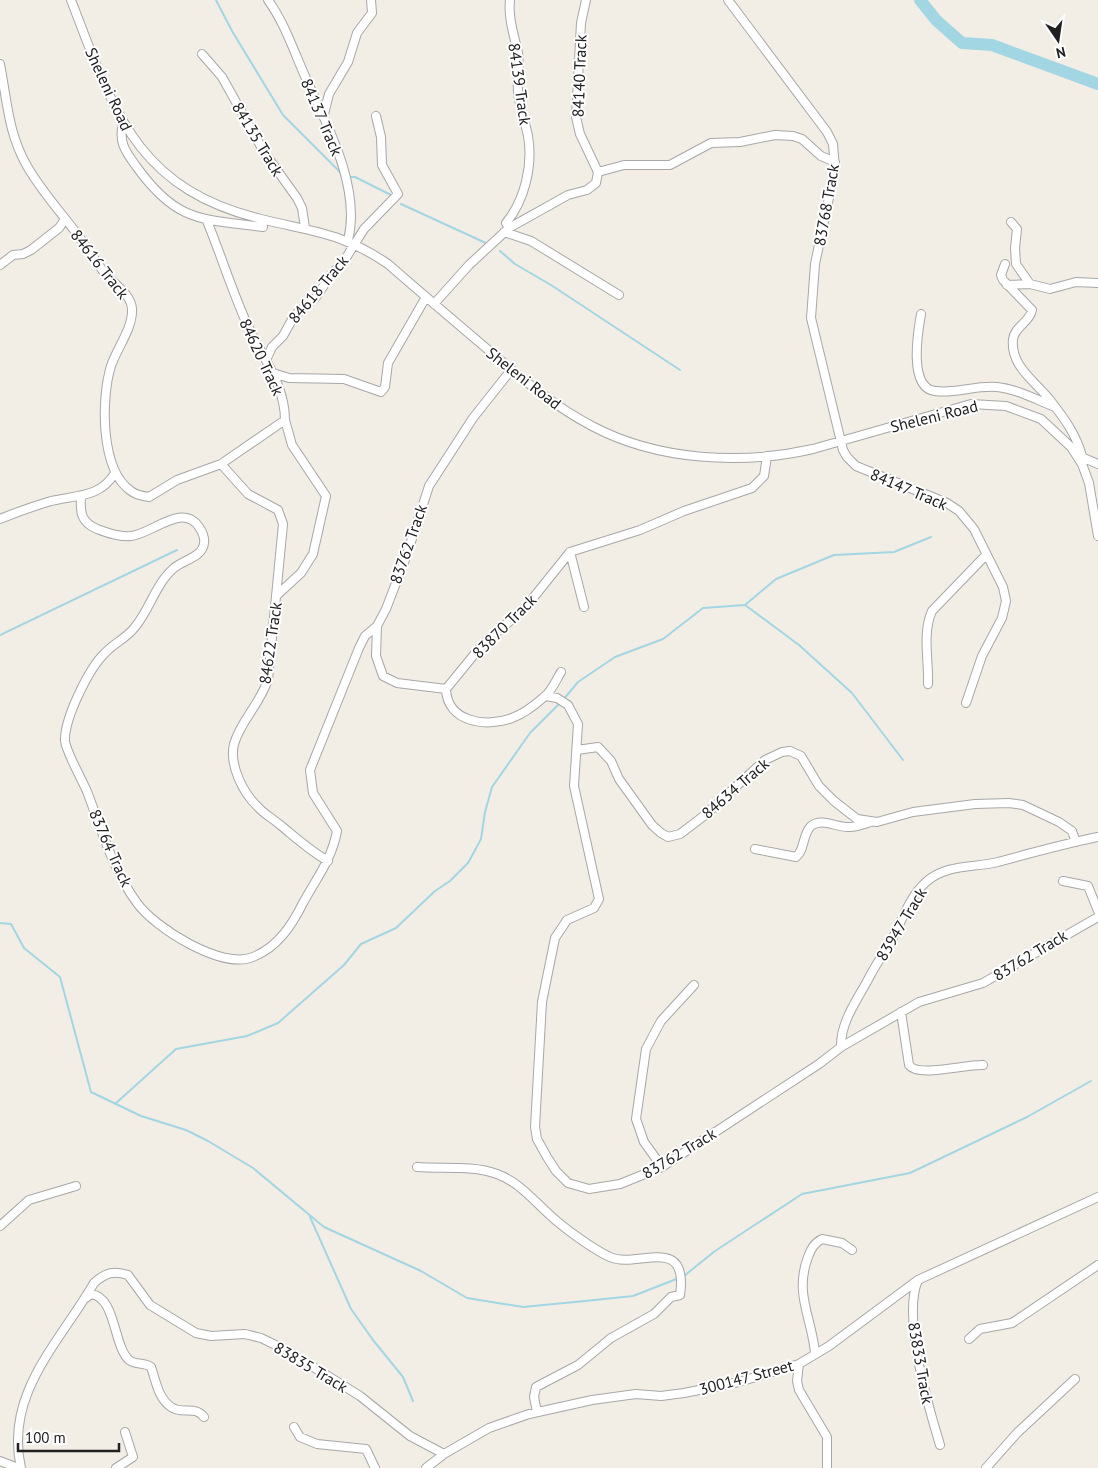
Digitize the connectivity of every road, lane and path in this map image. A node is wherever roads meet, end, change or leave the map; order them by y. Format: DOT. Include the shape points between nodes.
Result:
graph roads {
  1 [pos="71,0"];
  2 [pos="268,0"];
  3 [pos="371,0"];
  4 [pos="510,0"];
  5 [pos="586,0"];
  6 [pos="728,0"];
  7 [pos="202,54"];
  8 [pos="0,64"];
  9 [pos="324,116"];
  10 [pos="376,116"];
  11 [pos="123,124"];
  12 [pos="836,162"];
  13 [pos="598,172"];
  14 [pos="65,219"];
  15 [pos="206,221"];
  16 [pos="1011,222"];
  17 [pos="263,227"];
  18 [pos="506,227"];
  19 [pos="305,228"];
  20 [pos="352,242"];
  21 [pos="1005,264"];
  22 [pos="0,265"];
  23 [pos="1030,284"];
  24 [pos="1098,284"];
  25 [pos="1007,285"];
  26 [pos="619,295"];
  27 [pos="426,297"];
  28 [pos="434,304"];
  29 [pos="921,314"];
  30 [pos="266,360"];
  31 [pos="511,370"];
  32 [pos="273,373"];
  33 [pos="1055,407"];
  34 [pos="285,420"];
  35 [pos="841,441"];
  36 [pos="768,456"];
  37 [pos="1080,456"];
  38 [pos="220,464"];
  39 [pos="1098,464"];
  40 [pos="115,474"];
  41 [pos="81,497"];
  42 [pos="0,519"];
  43 [pos="1098,536"];
  44 [pos="570,552"];
  45 [pos="986,555"];
  46 [pos="277,595"];
  47 [pos="584,606"];
  48 [pos="377,626"];
  49 [pos="561,672"];
  50 [pos="928,684"];
  51 [pos="446,689"];
  52 [pos="546,696"];
  53 [pos="966,703"];
  54 [pos="577,750"];
  55 [pos="870,822"];
  56 [pos="1098,837"];
  57 [pos="1076,842"];
  58 [pos="755,849"];
  59 [pos="328,861"];
  60 [pos="1063,881"];
  61 [pos="1098,911"];
  62 [pos="1098,916"];
  63 [pos="694,985"];
  64 [pos="901,1012"];
  65 [pos="840,1047"];
  66 [pos="983,1065"];
  67 [pos="417,1167"];
  68 [pos="662,1167"];
  69 [pos="76,1186"];
  70 [pos="1098,1197"];
  71 [pos="0,1226"];
  72 [pos="852,1250"];
  73 [pos="1098,1266"];
  74 [pos="918,1280"];
  75 [pos="86,1298"];
  76 [pos="969,1339"];
  77 [pos="815,1353"];
  78 [pos="799,1364"];
  79 [pos="1075,1379"];
  80 [pos="537,1412"];
  81 [pos="204,1417"];
  82 [pos="294,1427"];
  83 [pos="126,1432"];
  84 [pos="940,1445"];
  85 [pos="444,1454"];
  86 [pos="0,1461"];
  87 [pos="19,1468"];
  88 [pos="116,1468"];
  89 [pos="375,1468"];
  90 [pos="426,1468"];
  91 [pos="827,1468"];
  92 [pos="986,1468"];
  1 -- 11 [label="street, Sheleni Road"];
  2 -- 9 [label="street, 84137 Track" via="280,18"];
  3 -- 9 [label="street" via="372,13 358,33 348,62 326,102"];
  4 -- 18 [label="street, 84139 Track" via="518,55 518,90 529,154 523,192"];
  5 -- 13 [label="street, 84140 Track" via="581,23 576,117 580,134"];
  6 -- 12 [label="street, 83768 Track" via="827,132"];
  7 -- 19 [label="street, 84135 Track" via="222,77 264,152 297,198"];
  8 -- 14 [label="street, 84616 Track" via="13,137 33,176"];
  9 -- 20 [label="street, 84137 Track" via="338,150 349,199"];
  10 -- 20 [label="street, 84618 Track" via="382,165 398,194"];
  11 -- 15 [label="street" via="122,143 151,186 171,204"];
  11 -- 19 [label="street, Sheleni Road" via="144,153 182,186 230,210"];
  12 -- 13 [label="street" via="821,156 796,136 757,137 740,142 711,143 670,165 624,166"];
  12 -- 35 [label="street, 83768 Track" via="816,264 811,318"];
  13 -- 18 [label="street" via="592,187 568,194"];
  14 -- 22 [label="street" via="31,250 12,255"];
  14 -- 40 [label="street, 84616 Track" via="131,305 128,329 108,382 106,431"];
  15 -- 17 [label="street"];
  15 -- 30 [label="street, 84620 Track" via="242,311"];
  16 -- 23 [label="street" via="1017,229 1016,264"];
  18 -- 26 [label="street"];
  18 -- 28 [label="street"];
  19 -- 20 [label="street, Sheleni Road"];
  20 -- 27 [label="street, Sheleni Road" via="388,264"];
  20 -- 30 [label="street, 84618 Track" via="316,298 294,316"];
  21 -- 25 [label="street" via="1001,274"];
  23 -- 24 [label="street" via="1050,289 1071,283"];
  23 -- 25 [label="street"];
  25 -- 33 [label="street" via="1032,312 1014,336 1015,356 1028,378"];
  27 -- 28 [label="street, Sheleni Road"];
  27 -- 32 [label="street" via="388,363 385,387 381,392 344,379 289,378"];
  28 -- 31 [label="street, Sheleni Road"];
  29 -- 33 [label="street" via="916,352 921,379 930,390 998,387"];
  30 -- 32 [label="street, 84620 Track"];
  31 -- 36 [label="street, Sheleni Road" via="548,400 617,437 680,454 740,458"];
  31 -- 48 [label="street, 83762 Track" via="474,418 429,486 406,557"];
  32 -- 34 [label="street, 84620 Track" via="285,408"];
  33 -- 37 [label="street" via="1072,429"];
  34 -- 38 [label="street"];
  34 -- 46 [label="street, 84620 Track" via="292,445 326,496 313,554 301,573"];
  35 -- 36 [label="street, Sheleni Road"];
  35 -- 37 [label="street, Sheleni Road" via="952,409 988,404 1006,406 1041,419"];
  35 -- 45 [label="street, 84147 Track" via="847,458 856,466 947,503 959,511 974,529"];
  36 -- 44 [label="street" via="764,476 752,488"];
  37 -- 39 [label="street"];
  37 -- 43 [label="street, Sheleni Road" via="1089,483"];
  38 -- 40 [label="street" via="177,480 149,497 130,491"];
  38 -- 46 [label="street, 84622 Track" via="248,494 281,514 283,534"];
  40 -- 41 [label="street" via="105,487"];
  41 -- 42 [label="street" via="53,501"];
  41 -- 59 [label="street, 83764 Track" via="84,521 110,534 139,535 176,518 186,517 198,524 204,542 198,554 174,568 165,578 134,630 99,658 69,715 66,746 84,783 98,826 133,897 153,919 186,942 223,956 247,959 267,950 287,931"];
  44 -- 47 [label="street"];
  44 -- 51 [label="street, 83870 Track" via="525,608 482,645"];
  45 -- 50 [label="street" via="932,611 928,622"];
  45 -- 53 [label="street, 84147 Track" via="1003,587 1006,602"];
  46 -- 59 [label="street, 84622 Track" via="266,687 238,732 233,752 234,766 259,809"];
  48 -- 51 [label="street, 83762 Track" via="376,656 382,676 397,683"];
  48 -- 59 [label="street, 83764 Track" via="365,636 359,648 310,770 313,793 337,831"];
  49 -- 52 [label="street"];
  51 -- 52 [label="street" via="450,705 462,718 479,722 502,721 520,714"];
  52 -- 54 [label="street, 83762 Track" via="562,701 572,712 579,731"];
  54 -- 55 [label="street, 84634 Track" via="598,747 612,761 618,779 652,825 668,837 680,834 705,815 765,760 790,751 801,756 819,786 843,810 857,819"];
  54 -- 68 [label="street, 83762 Track" via="574,786 599,900 594,908 567,920 555,938 542,1002 534,1127 541,1148 556,1171 574,1186 589,1189 620,1184"];
  55 -- 57 [label="street" via="913,812 1009,803 1023,805 1059,822 1072,831"];
  55 -- 58 [label="street" via="847,827 816,823 808,830 796,857"];
  56 -- 57 [label="street, 83947 Track"];
  57 -- 65 [label="street, 83947 Track" via="996,862 953,868 927,881 918,890 846,1021"];
  60 -- 61 [label="street" via="1088,886"];
  62 -- 64 [label="street, 83762 Track" via="998,976 919,1002"];
  63 -- 68 [label="street" via="661,1021 646,1048 636,1119 644,1142"];
  64 -- 65 [label="street, 83762 Track"];
  64 -- 66 [label="street" via="909,1065 913,1069 922,1072"];
  65 -- 68 [label="street, 83762 Track"];
  67 -- 80 [label="street" via="483,1170 511,1180 552,1217 603,1254 623,1260 660,1256 680,1272 680,1295 671,1297 654,1314 611,1338 578,1365 536,1387"];
  69 -- 71 [label="street" via="30,1200"];
  70 -- 74 [label="street, 300147 Street"];
  72 -- 77 [label="street" via="842,1243 822,1239 815,1243 807,1260 801,1285 802,1298 812,1328"];
  73 -- 76 [label="street" via="1012,1323 980,1329"];
  74 -- 77 [label="street, 300147 Street"];
  74 -- 84 [label="street, 83833 Track" via="912,1302 919,1363"];
  75 -- 81 [label="street" via="91,1294 102,1299 126,1356 132,1362 151,1367 159,1392 169,1406 178,1410 196,1410"];
  75 -- 85 [label="street, 83835 Track" via="94,1283 107,1274 119,1272 128,1275 150,1305 196,1333 211,1336 246,1334 286,1350 360,1396 410,1436"];
  75 -- 87 [label="street, 83835 Track" via="43,1359 24,1402 17,1430"];
  77 -- 78 [label="street, 300147 Street"];
  78 -- 80 [label="street, 300147 Street" via="739,1382 661,1396 636,1394 599,1399"];
  78 -- 91 [label="street" via="799,1390 827,1437"];
  79 -- 92 [label="street" via="1017,1432"];
  80 -- 85 [label="street, 300147 Street" via="489,1428"];
  82 -- 89 [label="street" via="300,1437 317,1444 366,1449"];
  83 -- 88 [label="street" via="133,1457"];
  85 -- 90 [label="street, 300147 Street"];
  86 -- 87 [label="street"];
}
